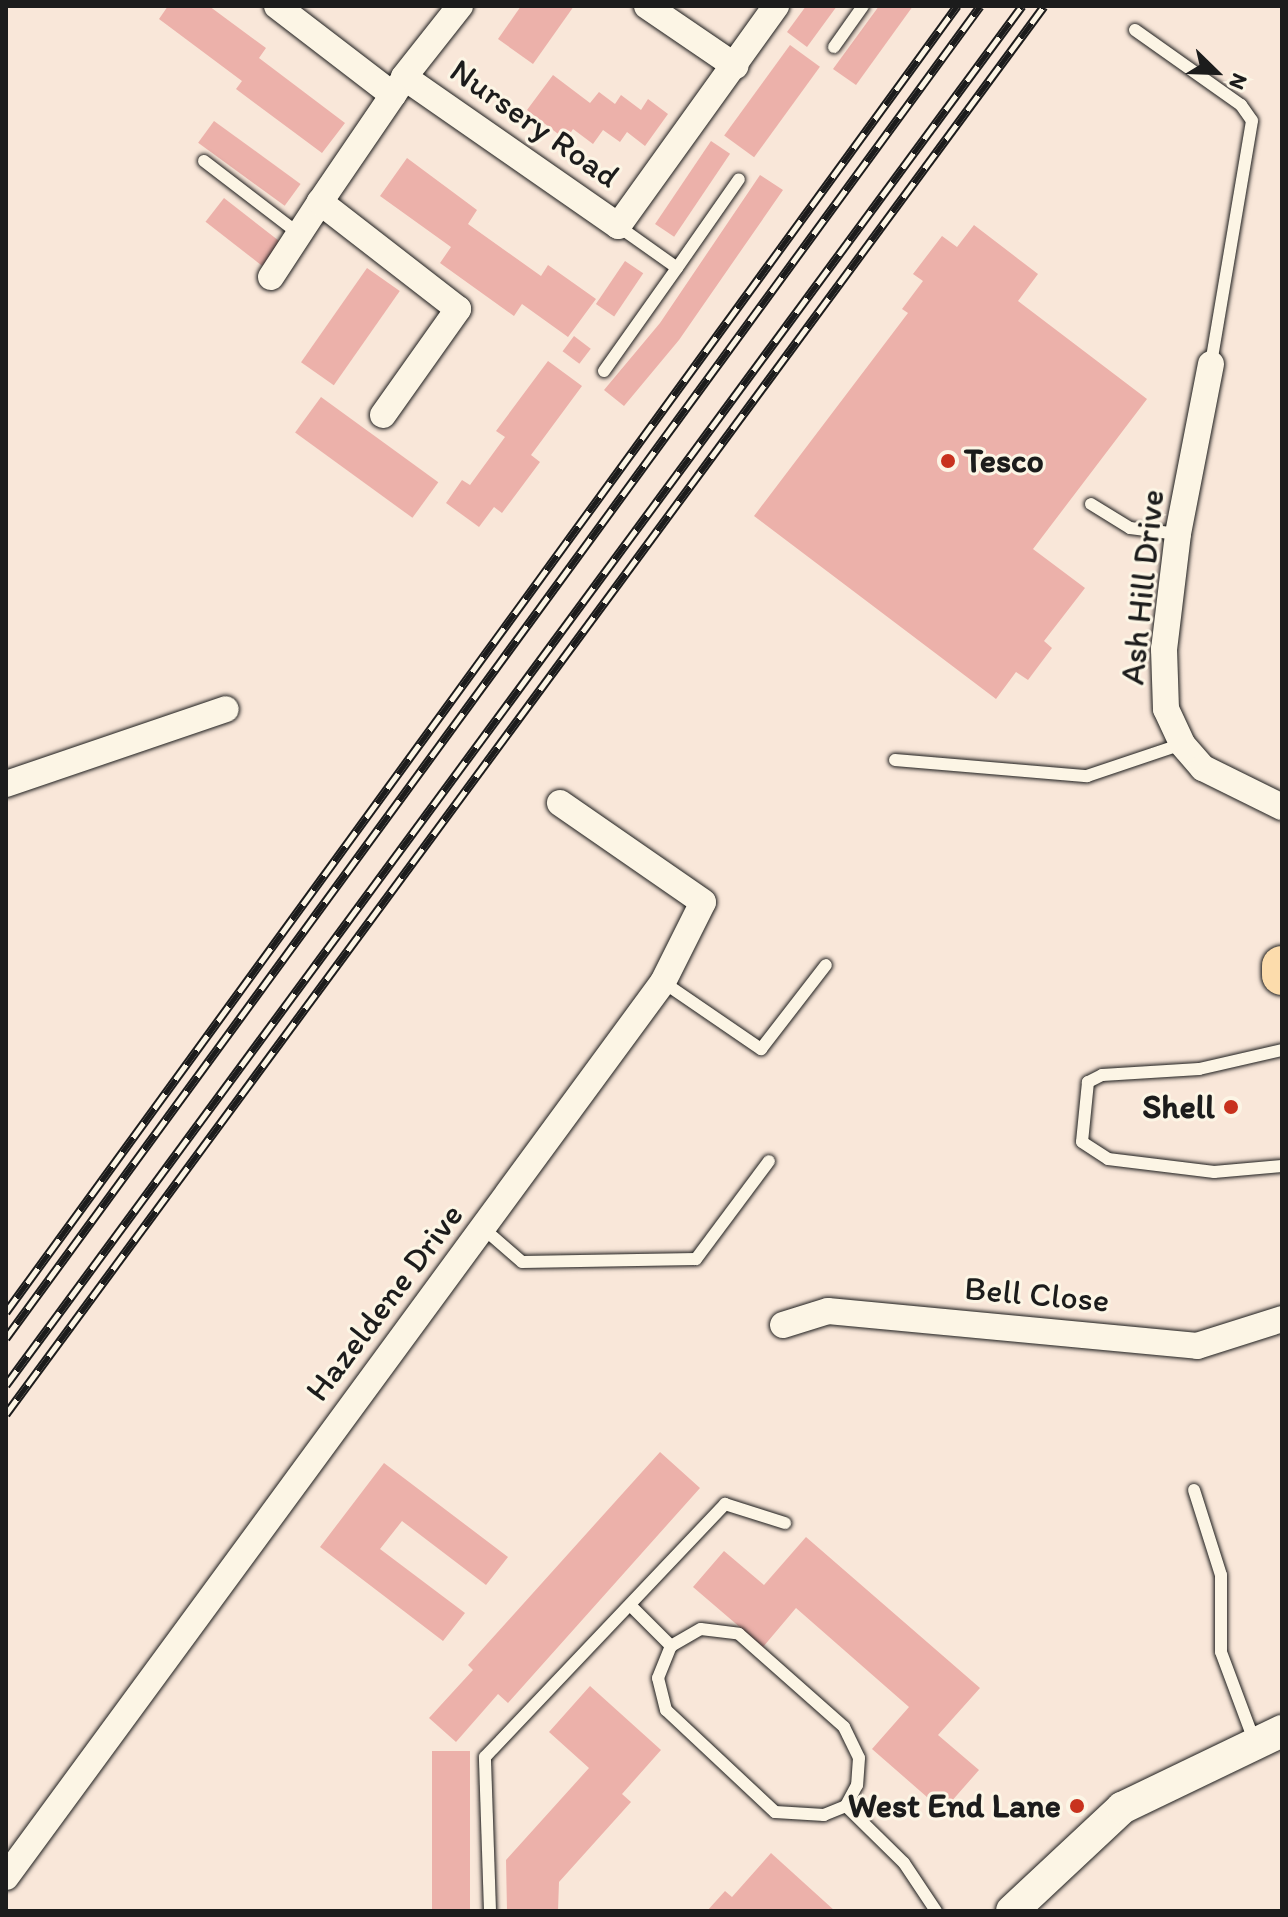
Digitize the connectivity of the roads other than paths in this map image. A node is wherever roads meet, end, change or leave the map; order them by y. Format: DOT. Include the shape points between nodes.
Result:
graph roads {
  1 [pos="277,6"];
  2 [pos="460,6"];
  3 [pos="647,6"];
  4 [pos="776,6"];
  5 [pos="863,6"];
  6 [pos="1135,30"];
  7 [pos="834,47"];
  8 [pos="735,66"];
  9 [pos="398,86"];
  10 [pos="204,161"];
  11 [pos="739,179"];
  12 [pos="320,202"];
  13 [pos="618,226"];
  14 [pos="299,234"];
  15 [pos="677,268"];
  16 [pos="271,277"];
  17 [pos="1211,364"];
  18 [pos="604,371"];
  19 [pos="383,415"];
  20 [pos="1091,504"];
  21 [pos="1178,534"];
  22 [pos="226,709"];
  23 [pos="1182,744"];
  24 [pos="895,760"];
  25 [pos="6,784"];
  26 [pos="560,803"];
  27 [pos="1282,807"];
  28 [pos="826,965"];
  29 [pos="1282,966"];
  30 [pos="1282,975"];
  31 [pos="663,982"];
  32 [pos="1282,1050"];
  33 [pos="769,1161"];
  34 [pos="1282,1166"];
  35 [pos="484,1229"];
  36 [pos="1282,1319"];
  37 [pos="783,1325"];
  38 [pos="1194,1490"];
  39 [pos="785,1523"];
  40 [pos="631,1606"];
  41 [pos="671,1646"];
  42 [pos="1268,1737"];
  43 [pos="846,1806"];
  44 [pos="6,1877"];
  45 [pos="490,1911"];
  46 [pos="936,1911"];
  47 [pos="1012,1911"];
  1 -- 9 [label="street, Nursery Road"];
  2 -- 9 [label="street, Nursery Road"];
  3 -- 8 [label="street"];
  4 -- 8 [label="street, Nursery Road"];
  5 -- 7 [label="lane"];
  6 -- 17 [label="lane" via="1241,105 1252,121"];
  8 -- 13 [label="street, Nursery Road"];
  9 -- 12 [label="street, Nursery Road"];
  9 -- 13 [label="street, Nursery Road"];
  10 -- 14 [label="lane"];
  11 -- 15 [label="lane"];
  12 -- 14 [label="street, Nursery Road"];
  12 -- 19 [label="street" via="458,309"];
  13 -- 15 [label="lane"];
  14 -- 16 [label="street, Nursery Road"];
  15 -- 18 [label="lane"];
  17 -- 21 [label="street, Ash Hill Drive"];
  20 -- 21 [label="lane" via="1130,528"];
  21 -- 23 [label="street, Ash Hill Drive" via="1164,649 1166,709"];
  22 -- 25 [label="street"];
  23 -- 24 [label="lane" via="1087,776"];
  23 -- 27 [label="street, Ash Hill Drive" via="1203,768"];
  26 -- 31 [label="street, Hazeldene Drive" via="703,902"];
  28 -- 31 [label="lane" via="761,1049"];
  29 -- 30 [label="main road"];
  31 -- 35 [label="street, Hazeldene Drive"];
  32 -- 34 [label="lane" via="1199,1069 1102,1075 1088,1082 1082,1142 1108,1159 1214,1172"];
  33 -- 35 [label="lane" via="696,1259 522,1262"];
  35 -- 44 [label="street, Hazeldene Drive" via="415,1313 184,1642"];
  36 -- 37 [label="street, Bell Close" via="1197,1346 828,1311"];
  38 -- 42 [label="lane" via="1221,1575 1221,1652"];
  39 -- 40 [label="lane" via="725,1504"];
  40 -- 41 [label="lane"];
  40 -- 45 [label="lane" via="485,1757"];
  41 -- 43 [label="lane" via="658,1678 666,1710 682,1727 775,1812 824,1815"];
  41 -- 43 [label="lane" via="701,1629 739,1634 844,1727 859,1758 857,1785"];
  42 -- 47 [label="street" via="1122,1808"];
  43 -- 46 [label="lane" via="904,1863"];
}
